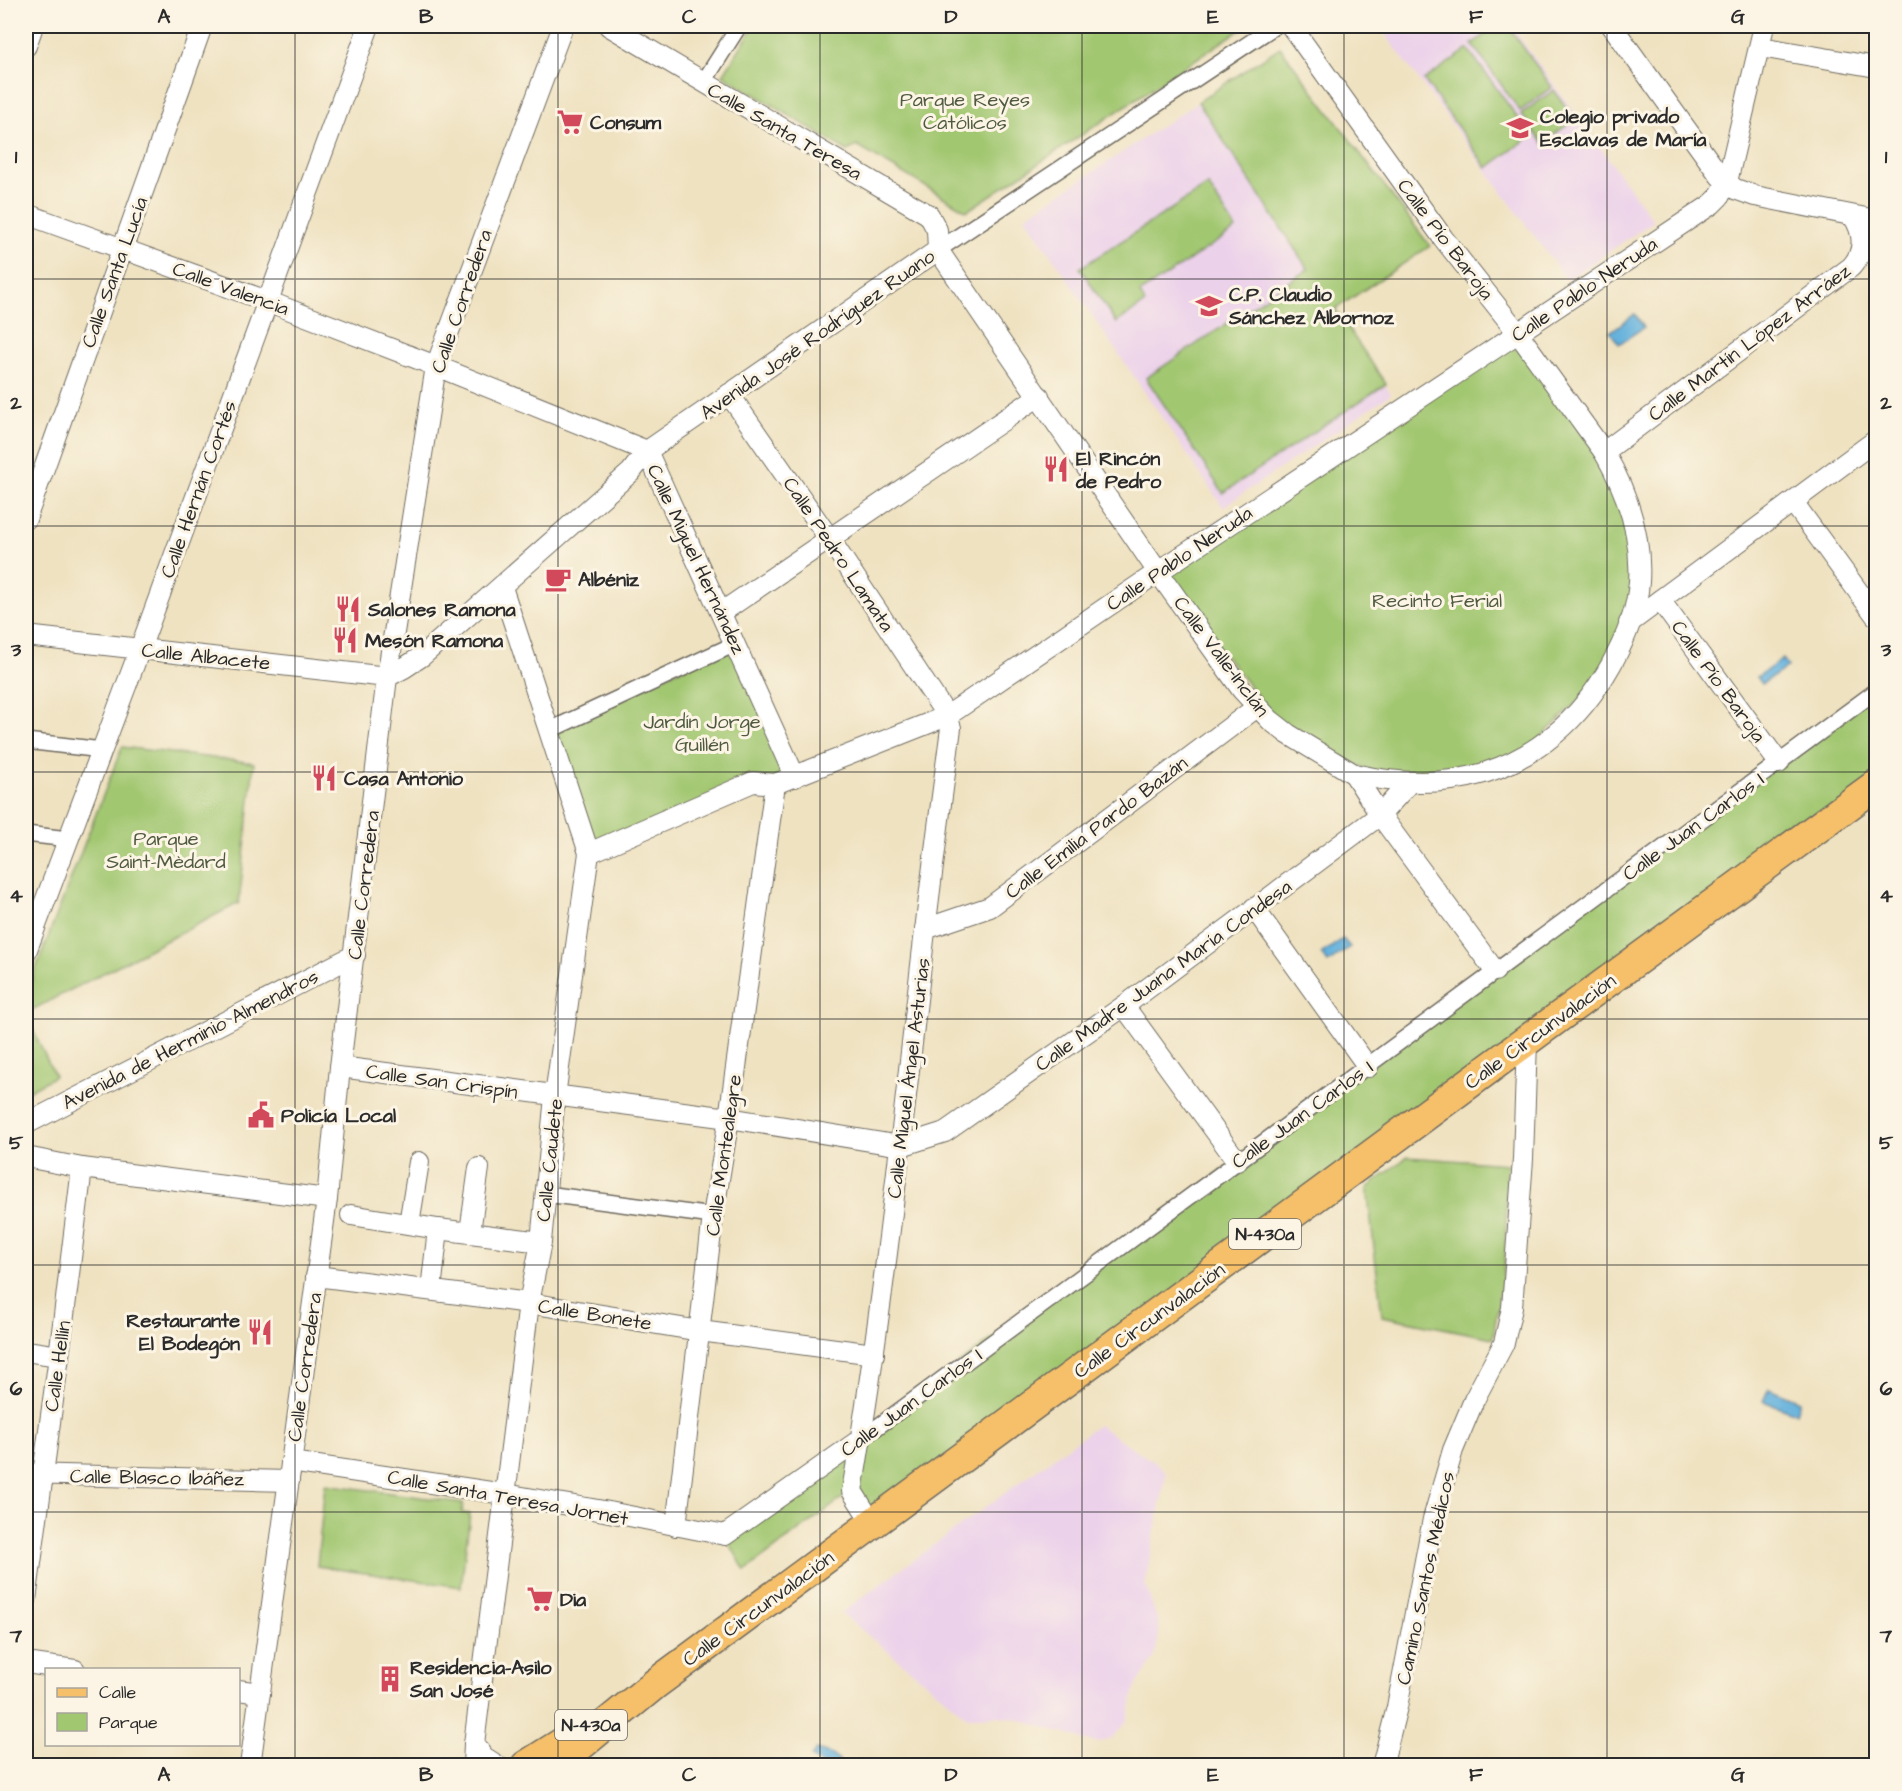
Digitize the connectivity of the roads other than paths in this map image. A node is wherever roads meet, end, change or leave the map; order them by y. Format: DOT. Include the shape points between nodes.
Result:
graph roads {
  1 [pos="33,26"];
  2 [pos="202,26"];
  3 [pos="369,26"];
  4 [pos="563,26"];
  5 [pos="609,26"];
  6 [pos="739,26"];
  7 [pos="1275,26"];
  8 [pos="1291,26"];
  9 [pos="1612,26"];
  10 [pos="1764,26"];
  11 [pos="26,46"];
  12 [pos="1760,47"];
  13 [pos="1876,67"];
  14 [pos="703,83"];
  15 [pos="1727,182"];
  16 [pos="26,214"];
  17 [pos="1853,216"];
  18 [pos="1876,220"];
  19 [pos="122,249"];
  20 [pos="939,250"];
  21 [pos="267,301"];
  22 [pos="1518,333"];
  23 [pos="436,366"];
  24 [pos="729,394"];
  25 [pos="1039,396"];
  26 [pos="1876,440"];
  27 [pos="647,451"];
  28 [pos="1604,452"];
  29 [pos="1793,502"];
  30 [pos="26,519"];
  31 [pos="830,538"];
  32 [pos="1158,572"];
  33 [pos="502,587"];
  34 [pos="1660,600"];
  35 [pos="722,612"];
  36 [pos="1876,616"];
  37 [pos="1629,623"];
  38 [pos="26,636"];
  39 [pos="735,644"];
  40 [pos="140,649"];
  41 [pos="387,677"];
  42 [pos="1876,691"];
  43 [pos="1257,707"];
  44 [pos="947,716"];
  45 [pos="548,731"];
  46 [pos="26,741"];
  47 [pos="102,750"];
  48 [pos="1779,763"];
  49 [pos="1354,774"];
  50 [pos="795,777"];
  51 [pos="1410,782"];
  52 [pos="775,784"];
  53 [pos="1876,785"];
  54 [pos="1380,815"];
  55 [pos="26,834"];
  56 [pos="68,839"];
  57 [pos="589,853"];
  58 [pos="1254,908"];
  59 [pos="925,929"];
  60 [pos="26,952"];
  61 [pos="355,955"];
  62 [pos="1495,971"];
  63 [pos="1124,1006"];
  64 [pos="1527,1041"];
  65 [pos="340,1067"];
  66 [pos="1368,1067"];
  67 [pos="555,1096"];
  68 [pos="729,1118"];
  69 [pos="26,1124"];
  70 [pos="901,1146"];
  71 [pos="26,1157"];
  72 [pos="1237,1161"];
  73 [pos="419,1162"];
  74 [pos="82,1168"];
  75 [pos="479,1168"];
  76 [pos="546,1194"];
  77 [pos="327,1199"];
  78 [pos="351,1215"];
  79 [pos="713,1216"];
  80 [pos="409,1224"];
  81 [pos="438,1229"];
  82 [pos="470,1232"];
  83 [pos="540,1242"];
  84 [pos="316,1276"];
  85 [pos="431,1290"];
  86 [pos="529,1303"];
  87 [pos="700,1331"];
  88 [pos="26,1351"];
  89 [pos="874,1354"];
  90 [pos="59,1356"];
  91 [pos="861,1439"];
  92 [pos="290,1471"];
  93 [pos="34,1474"];
  94 [pos="504,1494"];
  95 [pos="873,1524"];
  96 [pos="676,1526"];
  97 [pos="725,1535"];
  98 [pos="26,1600"];
  99 [pos="26,1663"];
  100 [pos="61,1668"];
  101 [pos="655,1684"];
  102 [pos="240,1690"];
  103 [pos="260,1693"];
  104 [pos="474,1744"];
  105 [pos="250,1766"];
  106 [pos="465,1766"];
  107 [pos="473,1766"];
  108 [pos="498,1766"];
  109 [pos="526,1766"];
  110 [pos="555,1766"];
  111 [pos="1382,1766"];
  1 -- 11 [label="street"];
  2 -- 19 [label="street, Calle Santa Lucía"];
  3 -- 21 [label="street, Calle Hernán Cortés"];
  4 -- 23 [label="street, Calle Corredera"];
  5 -- 14 [label="street, Calle Santa Teresa"];
  6 -- 14 [label="street"];
  7 -- 20 [label="street, Avenida José Rodríguez Ruano"];
  8 -- 22 [label="street, Calle Pío Baroja" via="1443,238"];
  9 -- 15 [label="street"];
  10 -- 12 [label="street"];
  12 -- 13 [label="street"];
  12 -- 15 [label="street"];
  14 -- 20 [label="street, Calle Santa Teresa" via="929,215 937,230"];
  15 -- 17 [label="street" via="1755,196"];
  15 -- 22 [label="street, Calle Pablo Neruda" via="1712,204"];
  16 -- 19 [label="street, Calle Valencia"];
  17 -- 18 [label="street"];
  17 -- 28 [label="street, Calle Martín López Arráez" via="1863,239 1851,267"];
  19 -- 21 [label="street, Calle Valencia"];
  19 -- 30 [label="street, Calle Santa Lucía"];
  20 -- 24 [label="street, Avenida José Rodríguez Ruano"];
  20 -- 25 [label="street, Calle Valle-Inclán"];
  21 -- 23 [label="street, Calle Valencia"];
  21 -- 40 [label="street, Calle Hernán Cortés"];
  22 -- 28 [label="street, Calle Pío Baroja"];
  22 -- 32 [label="street, Calle Pablo Neruda"];
  23 -- 27 [label="street, Calle Miguel Hernández"];
  23 -- 41 [label="street, Calle Corredera"];
  24 -- 27 [label="street, Avenida José Rodríguez Ruano"];
  24 -- 31 [label="street, Calle Pedro Lamata"];
  25 -- 31 [label="street"];
  25 -- 32 [label="street, Calle Valle-Inclán"];
  26 -- 29 [label="street"];
  27 -- 33 [label="street, Avenida José Rodríguez Ruano" via="630,472"];
  27 -- 35 [label="street, Calle Miguel Hernández"];
  28 -- 37 [label="street, Calle Pío Baroja" via="1631,514 1636,540 1638,587"];
  29 -- 34 [label="street"];
  29 -- 36 [label="street"];
  31 -- 35 [label="street"];
  31 -- 44 [label="street, Calle Pedro Lamata"];
  32 -- 43 [label="street, Calle Valle-Inclán"];
  32 -- 44 [label="street, Calle Pablo Neruda"];
  33 -- 41 [label="street, Avenida José Rodríguez Ruano" via="422,656"];
  33 -- 45 [label="street, Calle Caudete"];
  34 -- 37 [label="street"];
  34 -- 48 [label="street, Calle Pío Baroja"];
  35 -- 39 [label="street, Calle Miguel Hernández"];
  37 -- 51 [label="street, Calle Pío Baroja" via="1613,660 1589,698 1537,748 1485,773 1429,783"];
  38 -- 40 [label="street, Calle Albacete"];
  39 -- 45 [label="street"];
  39 -- 50 [label="street, Calle Miguel Hernández"];
  40 -- 41 [label="street, Calle Albacete"];
  40 -- 47 [label="street, Calle Hernán Cortés"];
  41 -- 61 [label="street, Calle Corredera"];
  42 -- 48 [label="street, Calle Juan Carlos I"];
  43 -- 49 [label="street, Calle Valle-Inclán" via="1302,744"];
  43 -- 59 [label="street, Calle Emilia Pardo Bazán" via="990,907"];
  44 -- 50 [label="street, Calle Pablo Neruda"];
  44 -- 59 [label="street, Calle Miguel Ángel Asturias" via="951,728"];
  45 -- 57 [label="street, Calle Caudete"];
  46 -- 47 [label="street"];
  47 -- 56 [label="street, Calle Hernán Cortés"];
  48 -- 62 [label="street, Calle Juan Carlos I"];
  49 -- 51 [label="street, Calle Pío Baroja"];
  49 -- 54 [label="street, Calle Valle-Inclán"];
  50 -- 52 [label="street, Calle Pablo Neruda"];
  51 -- 54 [label="street, Calle Madre Juana María Condesa"];
  52 -- 57 [label="street, Calle Pablo Neruda" via="753,782"];
  52 -- 68 [label="street, Calle Montealegre"];
  53 -- 64 [label="main road, Calle Circunvalación / N-430a"];
  54 -- 58 [label="street, Calle Madre Juana María Condesa"];
  54 -- 62 [label="street, Calle Valle-Inclán"];
  55 -- 56 [label="street"];
  56 -- 60 [label="street, Calle Hernán Cortés"];
  57 -- 67 [label="street, Calle Caudete"];
  58 -- 63 [label="street, Calle Madre Juana María Condesa"];
  58 -- 66 [label="street"];
  59 -- 70 [label="street, Calle Miguel Ángel Asturias"];
  61 -- 65 [label="street, Calle Corredera"];
  61 -- 69 [label="street, Avenida de Herminio Almendros"];
  62 -- 66 [label="street, Calle Juan Carlos I"];
  63 -- 70 [label="street, Calle Madre Juana María Condesa" via="945,1132"];
  63 -- 72 [label="street"];
  64 -- 95 [label="main road, Calle Circunvalación / N-430a"];
  64 -- 111 [label="street, Camino Santos Médicos" via="1512,1308 1504,1344 1454,1450 1433,1519"];
  65 -- 67 [label="street, Calle San Crispín"];
  65 -- 77 [label="street, Calle Corredera"];
  66 -- 72 [label="street, Calle Juan Carlos I"];
  67 -- 68 [label="street, Calle San Crispín"];
  67 -- 76 [label="street, Calle Caudete"];
  68 -- 70 [label="street, Calle San Crispín"];
  68 -- 79 [label="street, Calle Montealegre"];
  70 -- 89 [label="street, Calle Miguel Ángel Asturias"];
  71 -- 74 [label="street"];
  72 -- 91 [label="street, Calle Juan Carlos I"];
  73 -- 80 [label="street"];
  74 -- 77 [label="street"];
  74 -- 90 [label="street, Calle Hellín"];
  75 -- 82 [label="street"];
  76 -- 79 [label="street"];
  76 -- 83 [label="street, Calle Caudete"];
  77 -- 84 [label="street, Calle Corredera"];
  78 -- 80 [label="street"];
  79 -- 87 [label="street, Calle Montealegre"];
  80 -- 81 [label="street"];
  81 -- 82 [label="street"];
  81 -- 85 [label="street"];
  82 -- 83 [label="street"];
  83 -- 86 [label="street, Calle Caudete"];
  84 -- 85 [label="street, Calle Bonete"];
  84 -- 92 [label="street, Calle Corredera"];
  85 -- 86 [label="street, Calle Bonete"];
  86 -- 87 [label="street, Calle Bonete"];
  86 -- 94 [label="street, Calle Caudete"];
  87 -- 89 [label="street, Calle Bonete"];
  87 -- 96 [label="street, Calle Montealegre"];
  88 -- 90 [label="street"];
  89 -- 91 [label="street, Calle Miguel Ángel Asturias"];
  90 -- 93 [label="street, Calle Hellín"];
  91 -- 95 [label="street, Calle Miguel Ángel Asturias" via="852,1491"];
  91 -- 97 [label="street, Calle Juan Carlos I"];
  92 -- 93 [label="street, Calle Blasco Ibáñez"];
  92 -- 94 [label="street, Calle Santa Teresa Jornet"];
  92 -- 103 [label="street, Calle Corredera"];
  93 -- 98 [label="street, Calle Hellín"];
  94 -- 96 [label="street, Calle Santa Teresa Jornet"];
  94 -- 104 [label="street, Calle Caudete"];
  95 -- 101 [label="main road, Calle Circunvalación / N-430a"];
  96 -- 97 [label="street, Calle Santa Teresa Jornet"];
  99 -- 100 [label="street"];
  101 -- 109 [label="main road, N-430a"];
  101 -- 110 [label="main road, N-430a"];
  102 -- 103 [label="street"];
  103 -- 105 [label="street, Calle Corredera"];
  104 -- 106 [label="street, Calle Caudete"];
  104 -- 107 [label="street, Calle Caudete"];
  104 -- 108 [label="street"];
}
